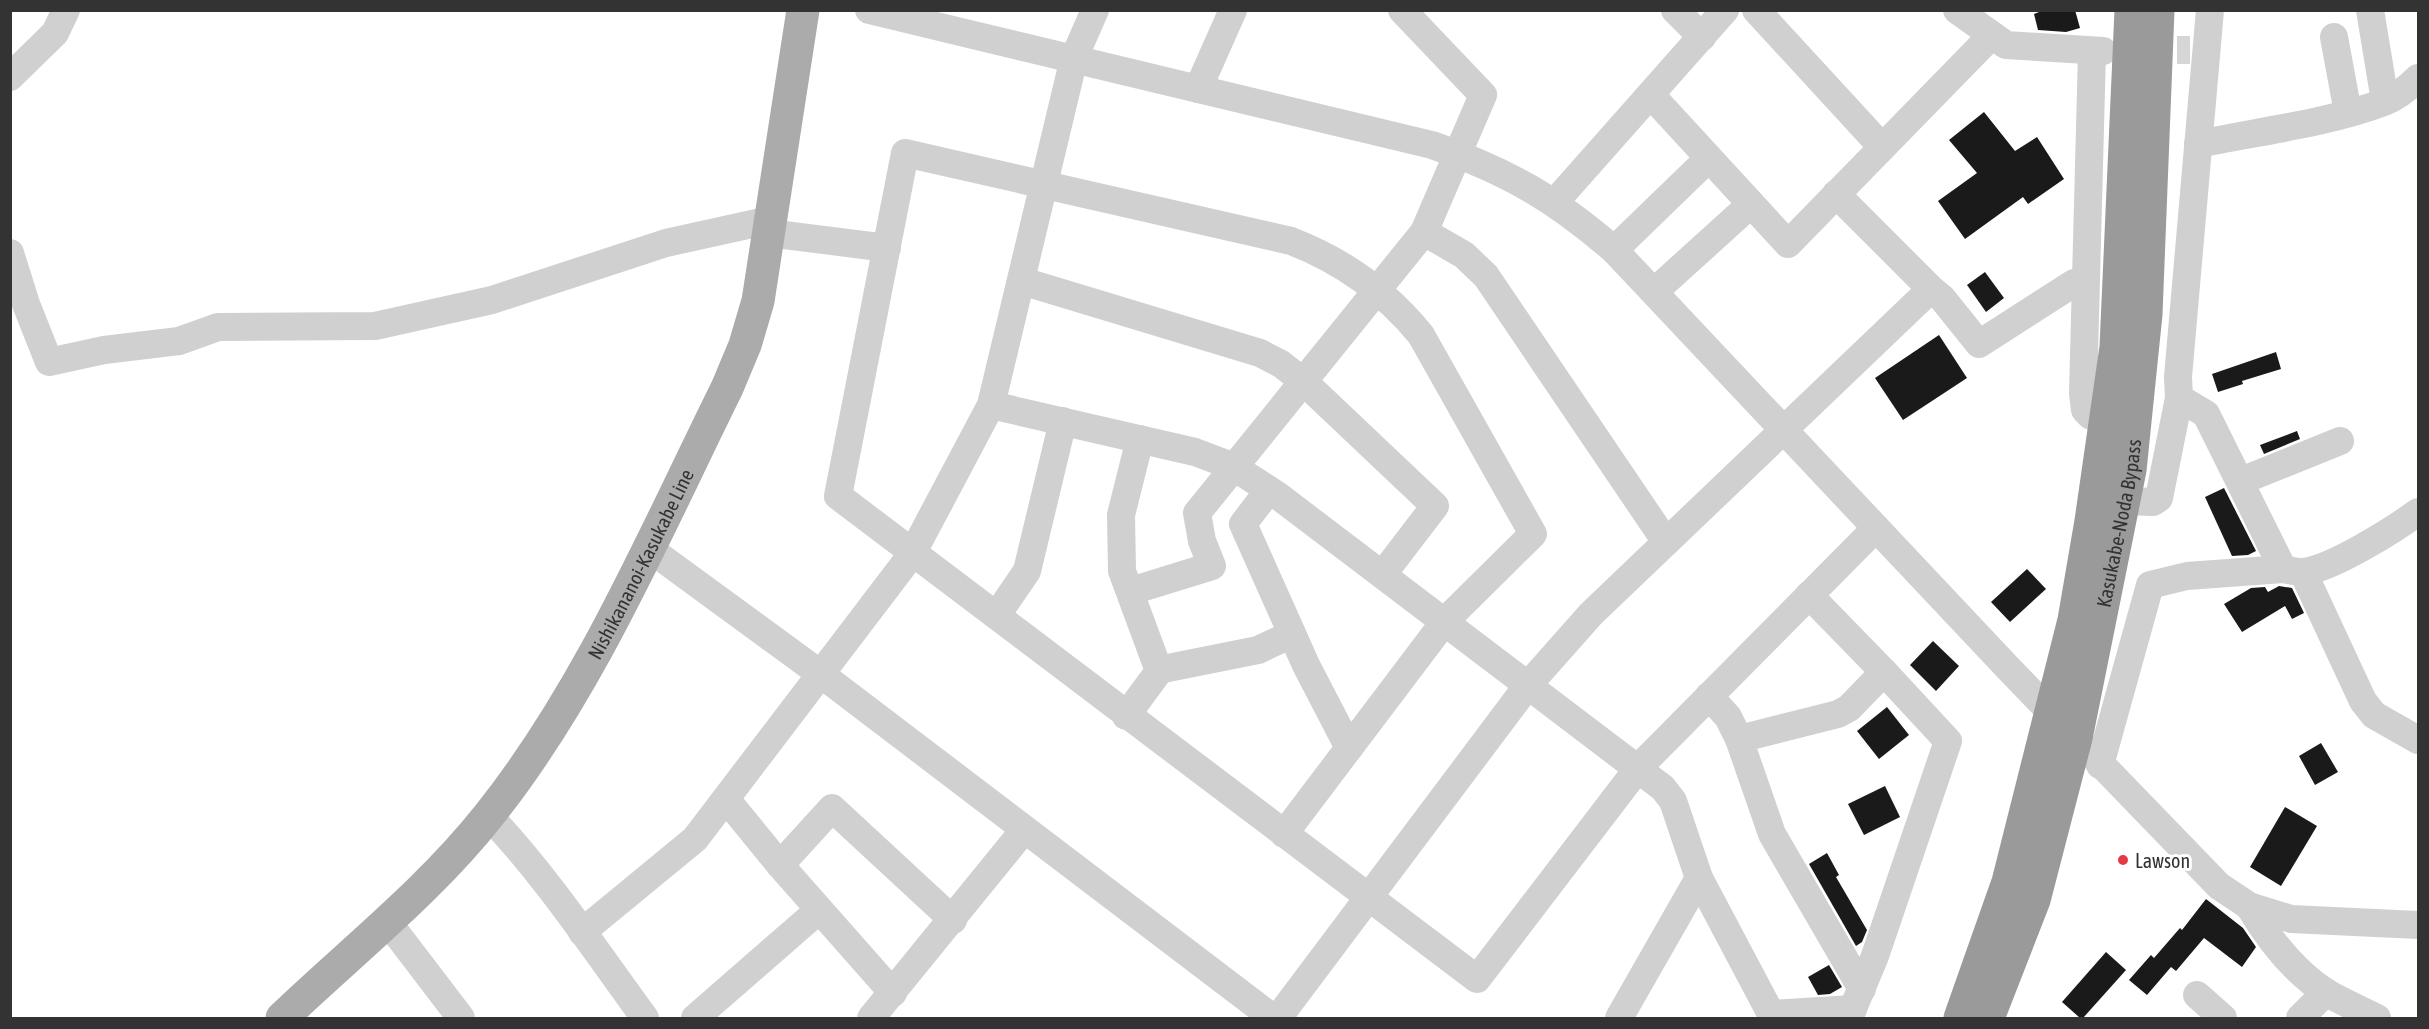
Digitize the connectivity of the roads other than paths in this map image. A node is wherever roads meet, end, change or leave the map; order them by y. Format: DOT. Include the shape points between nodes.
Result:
graph roads {
  1 [pos="66,10"];
  2 [pos="803,10"];
  3 [pos="869,10"];
  4 [pos="1095,10"];
  5 [pos="1233,10"];
  6 [pos="1402,10"];
  7 [pos="1675,10"];
  8 [pos="1725,10"];
  9 [pos="1756,10"];
  10 [pos="1957,10"];
  11 [pos="2131,10"];
  12 [pos="2158,10"];
  13 [pos="2210,10"];
  14 [pos="2370,10"];
  15 [pos="1992,36"];
  16 [pos="1702,37"];
  17 [pos="2334,37"];
  18 [pos="1074,58"];
  19 [pos="10,77"];
  20 [pos="2418,78"];
  21 [pos="1198,89"];
  22 [pos="1651,95"];
  23 [pos="2385,102"];
  24 [pos="2349,113"];
  25 [pos="2198,144"];
  26 [pos="1882,147"];
  27 [pos="1458,154"];
  28 [pos="1708,159"];
  29 [pos="1042,186"];
  30 [pos="1836,194"];
  31 [pos="1555,202"];
  32 [pos="1751,204"];
  33 [pos="769,226"];
  34 [pos="1424,232"];
  35 [pos="887,248"];
  36 [pos="1614,250"];
  37 [pos="10,253"];
  38 [pos="1023,281"];
  39 [pos="2074,283"];
  40 [pos="1930,289"];
  41 [pos="1378,291"];
  42 [pos="1654,291"];
  43 [pos="1303,381"];
  44 [pos="2179,398"];
  45 [pos="991,405"];
  46 [pos="2096,415"];
  47 [pos="1063,421"];
  48 [pos="1784,429"];
  49 [pos="1140,439"];
  50 [pos="2340,441"];
  51 [pos="1232,466"];
  52 [pos="2241,481"];
  53 [pos="1269,490"];
  54 [pos="2125,501"];
  55 [pos="2418,512"];
  56 [pos="1876,528"];
  57 [pos="1666,542"];
  58 [pos="647,547"];
  59 [pos="912,554"];
  60 [pos="2293,571"];
  61 [pos="1383,574"];
  62 [pos="1131,591"];
  63 [pos="1809,595"];
  64 [pos="997,615"];
  65 [pos="1445,621"];
  66 [pos="1292,634"];
  67 [pos="1158,670"];
  68 [pos="1884,672"];
  69 [pos="822,675"];
  70 [pos="1528,685"];
  71 [pos="1709,696"];
  72 [pos="2052,712"];
  73 [pos="1126,716"];
  74 [pos="2076,738"];
  75 [pos="1739,739"];
  76 [pos="2418,740"];
  77 [pos="1349,748"];
  78 [pos="2100,765"];
  79 [pos="1639,767"];
  80 [pos="726,799"];
  81 [pos="489,816"];
  82 [pos="1024,830"];
  83 [pos="1284,834"];
  84 [pos="780,865"];
  85 [pos="1699,878"];
  86 [pos="1369,899"];
  87 [pos="2249,906"];
  88 [pos="819,910"];
  89 [pos="953,920"];
  90 [pos="387,921"];
  91 [pos="2418,925"];
  92 [pos="582,932"];
  93 [pos="2326,992"];
  94 [pos="893,993"];
  95 [pos="2197,995"];
  96 [pos="1855,1006"];
  97 [pos="282,1018"];
  98 [pos="461,1018"];
  99 [pos="645,1018"];
  100 [pos="695,1018"];
  101 [pos="871,1018"];
  102 [pos="1273,1018"];
  103 [pos="1278,1018"];
  104 [pos="1619,1018"];
  105 [pos="1960,1018"];
  106 [pos="1988,1018"];
  107 [pos="2223,1018"];
  108 [pos="2300,1018"];
  109 [pos="2377,1018"];
  1 -- 19 [label="street" via="55,33"];
  2 -- 33 [label="main road, Nishikananoi-Kasukabe Line"];
  3 -- 18 [label="street"];
  4 -- 18 [label="street"];
  5 -- 21 [label="street"];
  6 -- 27 [label="street" via="1483,95"];
  7 -- 16 [label="street"];
  8 -- 16 [label="street"];
  9 -- 26 [label="street"];
  10 -- 15 [label="street"];
  11 -- 46 [label="highway, Kasukabe-Noda Bypass" via="2116,347"];
  12 -- 54 [label="highway, Kasukabe-Noda Bypass" via="2146,314"];
  13 -- 25 [label="street" via="2198,50"];
  14 -- 23 [label="street"];
  15 -- 26 [label="street"];
  15 -- 46 [label="street" via="2006,45 2097,51 2082,359"];
  16 -- 22 [label="street"];
  17 -- 24 [label="street"];
  18 -- 21 [label="street"];
  18 -- 29 [label="street"];
  20 -- 23 [label="street"];
  21 -- 27 [label="street"];
  22 -- 28 [label="street"];
  22 -- 31 [label="street"];
  23 -- 24 [label="street"];
  24 -- 25 [label="street"];
  25 -- 44 [label="street"];
  26 -- 30 [label="street"];
  27 -- 31 [label="street" via="1520,181"];
  27 -- 34 [label="street"];
  28 -- 32 [label="street"];
  28 -- 36 [label="street"];
  29 -- 35 [label="street" via="905,153"];
  29 -- 38 [label="street"];
  29 -- 41 [label="street" via="1291,241 1323,253"];
  30 -- 32 [label="street" via="1788,244"];
  30 -- 40 [label="street"];
  31 -- 36 [label="street"];
  32 -- 42 [label="street"];
  33 -- 35 [label="street"];
  33 -- 37 [label="street" via="666,243 492,300 375,326 218,327 179,340 104,350 49,363"];
  33 -- 58 [label="main road, Nishikananoi-Kasukabe Line" via="758,301 745,345"];
  34 -- 41 [label="street"];
  34 -- 57 [label="street" via="1464,255 1486,276"];
  35 -- 59 [label="street" via="838,496"];
  36 -- 42 [label="street"];
  38 -- 43 [label="street" via="1260,353"];
  38 -- 45 [label="street"];
  39 -- 40 [label="street" via="1979,344"];
  40 -- 48 [label="street"];
  41 -- 43 [label="street"];
  41 -- 65 [label="street" via="1421,335 1533,534"];
  42 -- 48 [label="street"];
  43 -- 51 [label="street"];
  43 -- 61 [label="street" via="1435,506"];
  44 -- 52 [label="street" via="2206,414"];
  44 -- 54 [label="street" via="2159,498 2153,502"];
  45 -- 47 [label="street"];
  45 -- 59 [label="street"];
  46 -- 72 [label="highway, Kasukabe-Noda Bypass" via="2074,620"];
  47 -- 49 [label="street"];
  47 -- 64 [label="street" via="1027,572"];
  48 -- 56 [label="street"];
  48 -- 57 [label="street"];
  49 -- 51 [label="street" via="1195,452"];
  49 -- 62 [label="street" via="1121,515 1122,571"];
  50 -- 52 [label="street"];
  51 -- 53 [label="street"];
  51 -- 62 [label="street" via="1197,513 1212,566"];
  52 -- 60 [label="street"];
  53 -- 61 [label="street"];
  53 -- 66 [label="street" via="1243,524"];
  54 -- 74 [label="highway, Kasukabe-Noda Bypass"];
  55 -- 60 [label="street" via="2346,555"];
  56 -- 63 [label="street"];
  56 -- 72 [label="street"];
  57 -- 70 [label="street" via="1591,614"];
  58 -- 69 [label="street"];
  58 -- 81 [label="main road, Nishikananoi-Kasukabe Line" via="579,681"];
  59 -- 64 [label="street"];
  59 -- 69 [label="street"];
  60 -- 76 [label="street" via="2374,715"];
  60 -- 78 [label="street" via="2187,576 2150,585"];
  61 -- 65 [label="street"];
  62 -- 67 [label="street"];
  63 -- 68 [label="street"];
  63 -- 71 [label="street"];
  64 -- 73 [label="street"];
  65 -- 70 [label="street"];
  65 -- 77 [label="street"];
  66 -- 67 [label="street" via="1258,650"];
  66 -- 77 [label="street"];
  67 -- 73 [label="street"];
  68 -- 75 [label="street" via="1838,714"];
  68 -- 96 [label="street" via="1948,741"];
  69 -- 80 [label="street"];
  69 -- 82 [label="street"];
  70 -- 79 [label="street"];
  70 -- 86 [label="street"];
  71 -- 75 [label="street" via="1728,717"];
  71 -- 79 [label="street"];
  72 -- 74 [label="street"];
  72 -- 105 [label="highway, Kasukabe-Noda Bypass" via="2008,882"];
  73 -- 83 [label="street"];
  74 -- 78 [label="street"];
  74 -- 106 [label="highway, Kasukabe-Noda Bypass" via="2034,900"];
  75 -- 96 [label="street" via="1772,834"];
  77 -- 83 [label="street"];
  78 -- 87 [label="street" via="2219,886"];
  79 -- 85 [label="street" via="1673,801"];
  79 -- 86 [label="street" via="1477,979"];
  80 -- 84 [label="street"];
  80 -- 92 [label="street" via="694,839"];
  81 -- 90 [label="main road, Nishikananoi-Kasukabe Line"];
  81 -- 92 [label="street"];
  82 -- 89 [label="street"];
  82 -- 102 [label="street"];
  83 -- 86 [label="street"];
  84 -- 88 [label="street"];
  84 -- 89 [label="street" via="832,808"];
  85 -- 96 [label="street" via="1771,1014"];
  85 -- 104 [label="street"];
  86 -- 103 [label="street"];
  87 -- 91 [label="street" via="2291,919"];
  87 -- 93 [label="street" via="2266,934"];
  88 -- 94 [label="street"];
  88 -- 100 [label="street"];
  89 -- 94 [label="street"];
  90 -- 97 [label="main road, Nishikananoi-Kasukabe Line"];
  90 -- 98 [label="street"];
  92 -- 99 [label="street"];
  93 -- 108 [label="street"];
  93 -- 109 [label="street"];
  94 -- 101 [label="street"];
  95 -- 107 [label="street"];
}
